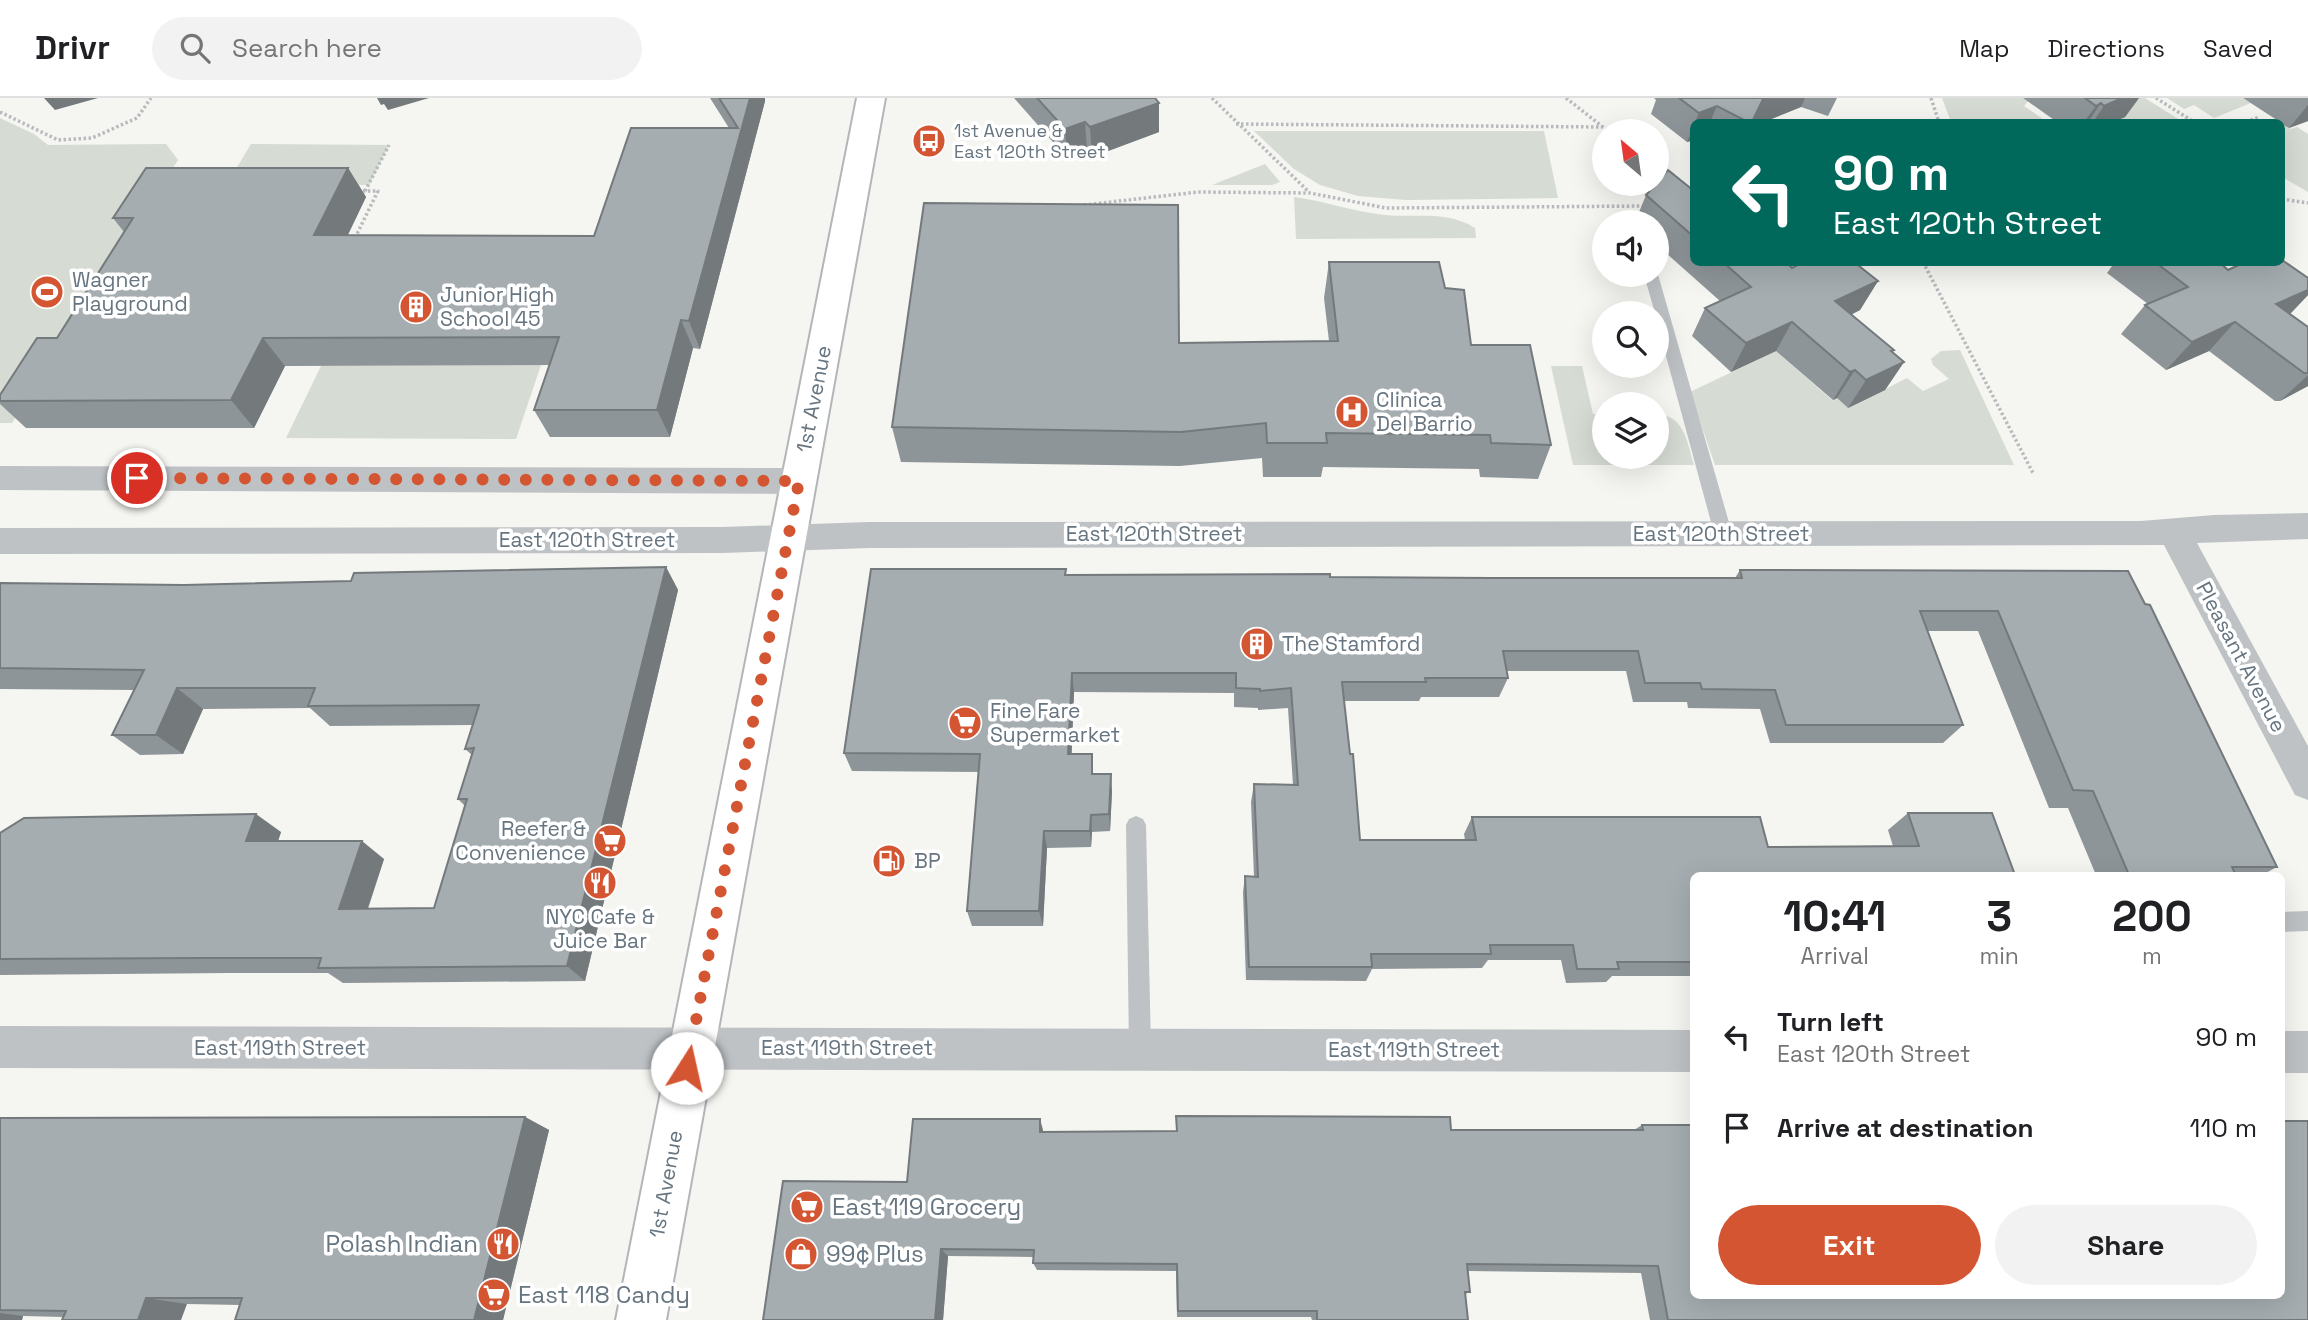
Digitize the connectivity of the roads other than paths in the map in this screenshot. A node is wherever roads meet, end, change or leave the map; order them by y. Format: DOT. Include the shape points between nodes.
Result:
graph roads {
  1 [pos="871,98"];
  2 [pos="1655,287"];
  3 [pos="0,478"];
  4 [pos="799,481"];
  5 [pos="2308,526"];
  6 [pos="2174,532"];
  7 [pos="1723,533"];
  8 [pos="789,539"];
  9 [pos="0,541"];
  10 [pos="2308,783"];
  11 [pos="1136,825"];
  12 [pos="2308,921"];
  13 [pos="2285,922"];
  14 [pos="0,1048"];
  15 [pos="691,1048"];
  16 [pos="1140,1049"];
  17 [pos="1690,1051"];
  18 [pos="2285,1052"];
  19 [pos="2308,1052"];
  20 [pos="641,1320"];
  1 -- 4 [label="main road, 1st Avenue"];
  2 -- 7 [label="lane"];
  3 -- 4 [label="street"];
  4 -- 8 [label="main road, 1st Avenue"];
  5 -- 6 [label="street, East 120th Street"];
  6 -- 7 [label="street, East 120th Street"];
  6 -- 10 [label="street, Pleasant Avenue"];
  7 -- 8 [label="street, East 120th Street"];
  8 -- 9 [label="street, East 120th Street"];
  8 -- 15 [label="main road, 1st Avenue"];
  11 -- 16 [label="lane"];
  12 -- 13 [label="lane"];
  14 -- 15 [label="street, East 119th Street"];
  15 -- 16 [label="street, East 119th Street"];
  15 -- 20 [label="main road, 1st Avenue"];
  16 -- 17 [label="street, East 119th Street"];
  18 -- 19 [label="street"];
}
